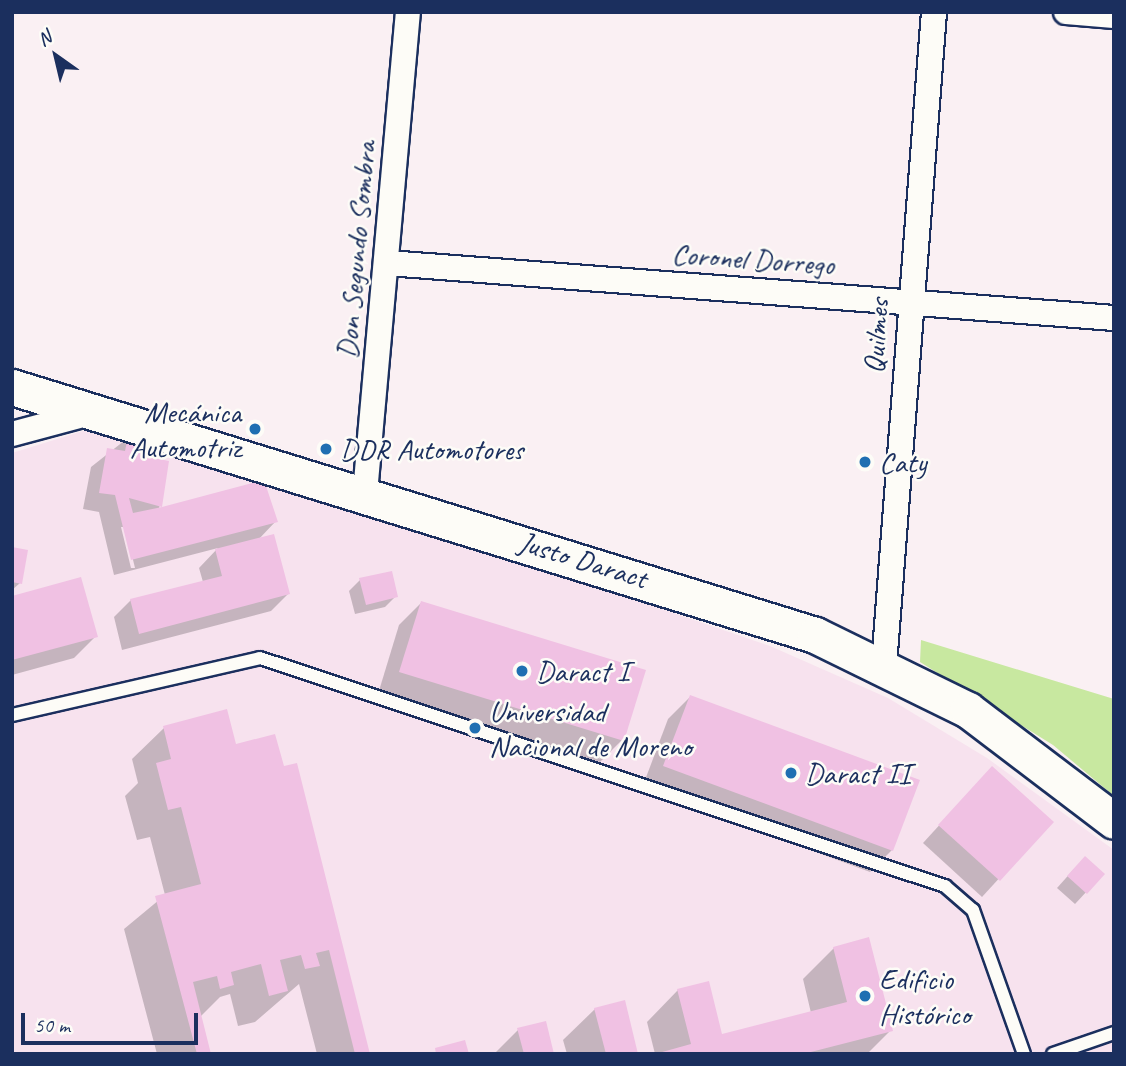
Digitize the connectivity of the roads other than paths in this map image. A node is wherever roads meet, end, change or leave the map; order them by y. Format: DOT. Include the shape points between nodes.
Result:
graph roads {
  1 [pos="408,12"];
  2 [pos="934,12"];
  3 [pos="1066,12"];
  4 [pos="1114,16"];
  5 [pos="388,262"];
  6 [pos="910,302"];
  7 [pos="1114,318"];
  8 [pos="12,387"];
  9 [pos="94,411"];
  10 [pos="12,434"];
  11 [pos="365,493"];
  12 [pos="884,665"];
  13 [pos="12,715"];
  14 [pos="1114,821"];
  15 [pos="1114,1033"];
  16 [pos="1024,1054"];
  17 [pos="1053,1054"];
  1 -- 5 [label="street, Don Segundo Sombra"];
  2 -- 6 [label="street, Quilmes"];
  3 -- 4 [label="street"];
  5 -- 6 [label="street, Coronel Dorrego"];
  5 -- 11 [label="street, Don Segundo Sombra"];
  6 -- 7 [label="street, Coronel Dorrego"];
  6 -- 12 [label="street, Quilmes"];
  8 -- 9 [label="street, Justo Daract"];
  9 -- 10 [label="street"];
  9 -- 11 [label="street, Justo Daract"];
  11 -- 12 [label="street, Justo Daract" via="751,612"];
  12 -- 14 [label="street, Justo Daract" via="968,710"];
  13 -- 16 [label="lane" via="260,658 945,886 973,910"];
  15 -- 17 [label="lane"];
}
